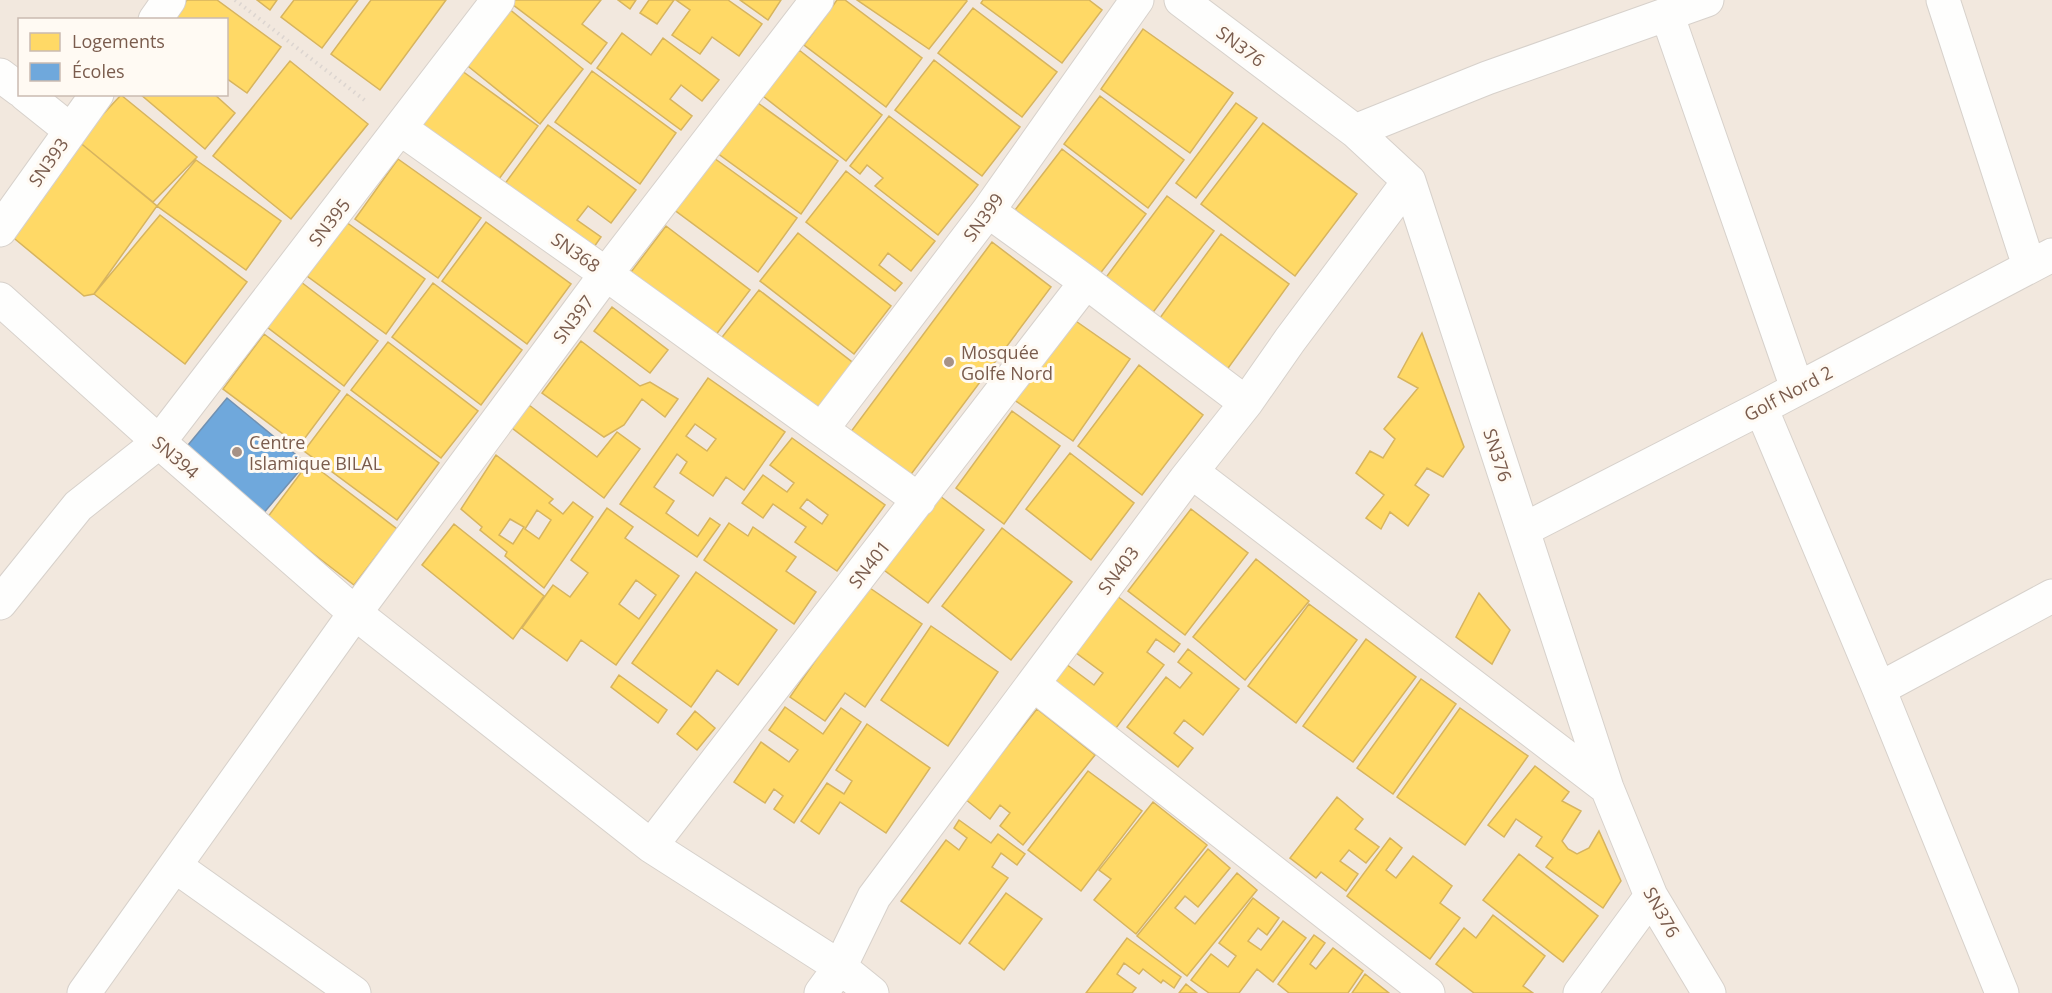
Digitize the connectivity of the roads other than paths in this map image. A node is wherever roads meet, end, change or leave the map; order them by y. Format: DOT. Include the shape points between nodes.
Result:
graph roads {
  1 [pos="169,0"];
  2 [pos="498,0"];
  3 [pos="817,0"];
  4 [pos="1137,0"];
  5 [pos="1181,0"];
  6 [pos="1707,0"];
  7 [pos="1944,0"];
  8 [pos="1667,14"];
  9 [pos="156,18"];
  10 [pos="0,75"];
  11 [pos="18,88"];
  12 [pos="28,96"];
  13 [pos="95,96"];
  14 [pos="70,129"];
  15 [pos="401,129"];
  16 [pos="1355,131"];
  17 [pos="1409,181"];
  18 [pos="988,211"];
  19 [pos="0,230"];
  20 [pos="2041,260"];
  21 [pos="606,274"];
  22 [pos="1086,282"];
  23 [pos="0,298"];
  24 [pos="1797,388"];
  25 [pos="1246,403"];
  26 [pos="1761,408"];
  27 [pos="822,429"];
  28 [pos="159,442"];
  29 [pos="1192,472"];
  30 [pos="918,500"];
  31 [pos="1523,530"];
  32 [pos="2052,596"];
  33 [pos="0,603"];
  34 [pos="355,613"];
  35 [pos="1033,684"];
  36 [pos="1879,689"];
  37 [pos="1607,789"];
  38 [pos="651,846"];
  39 [pos="175,866"];
  40 [pos="1651,896"];
  41 [pos="830,980"];
  42 [pos="84,993"];
  43 [pos="354,993"];
  44 [pos="872,993"];
  45 [pos="1428,993"];
  46 [pos="1580,993"];
  47 [pos="1709,993"];
  48 [pos="2002,993"];
  1 -- 9 [label="street"];
  2 -- 15 [label="street, SN395"];
  3 -- 21 [label="street, SN397"];
  4 -- 18 [label="street, SN399"];
  5 -- 16 [label="street, SN376"];
  6 -- 8 [label="street"];
  7 -- 20 [label="street"];
  8 -- 16 [label="street" via="1487,78"];
  8 -- 24 [label="street"];
  10 -- 11 [label="street"];
  12 -- 14 [label="street"];
  13 -- 14 [label="street, SN393"];
  14 -- 19 [label="street, SN393"];
  15 -- 21 [label="street, SN368"];
  15 -- 28 [label="street, SN395"];
  16 -- 17 [label="street, SN376"];
  17 -- 25 [label="street, SN403"];
  17 -- 31 [label="street, SN376"];
  18 -- 22 [label="street"];
  18 -- 27 [label="street, SN399"];
  20 -- 24 [label="street, Golf Nord 2"];
  21 -- 27 [label="street, SN368"];
  21 -- 34 [label="street, SN397"];
  22 -- 25 [label="street"];
  22 -- 30 [label="street, SN401"];
  23 -- 28 [label="street, SN394"];
  24 -- 26 [label="street, Golf Nord 2"];
  25 -- 29 [label="street, SN403"];
  26 -- 31 [label="street, Golf Nord 2"];
  26 -- 36 [label="street"];
  27 -- 30 [label="street, SN368"];
  28 -- 33 [label="street, SN395" via="78,506"];
  28 -- 34 [label="street, SN394"];
  29 -- 35 [label="street, SN403"];
  29 -- 37 [label="street"];
  30 -- 38 [label="street, SN401"];
  31 -- 37 [label="street, SN376"];
  32 -- 36 [label="street"];
  34 -- 38 [label="street, SN394"];
  34 -- 39 [label="street, SN397"];
  35 -- 41 [label="street, SN403" via="874,897"];
  35 -- 45 [label="street"];
  36 -- 48 [label="street"];
  37 -- 40 [label="street, SN376"];
  38 -- 41 [label="street, SN394"];
  39 -- 42 [label="street, SN397"];
  39 -- 43 [label="street"];
  40 -- 46 [label="street"];
  40 -- 47 [label="street, SN376"];
  41 -- 44 [label="street, SN394"];
}
